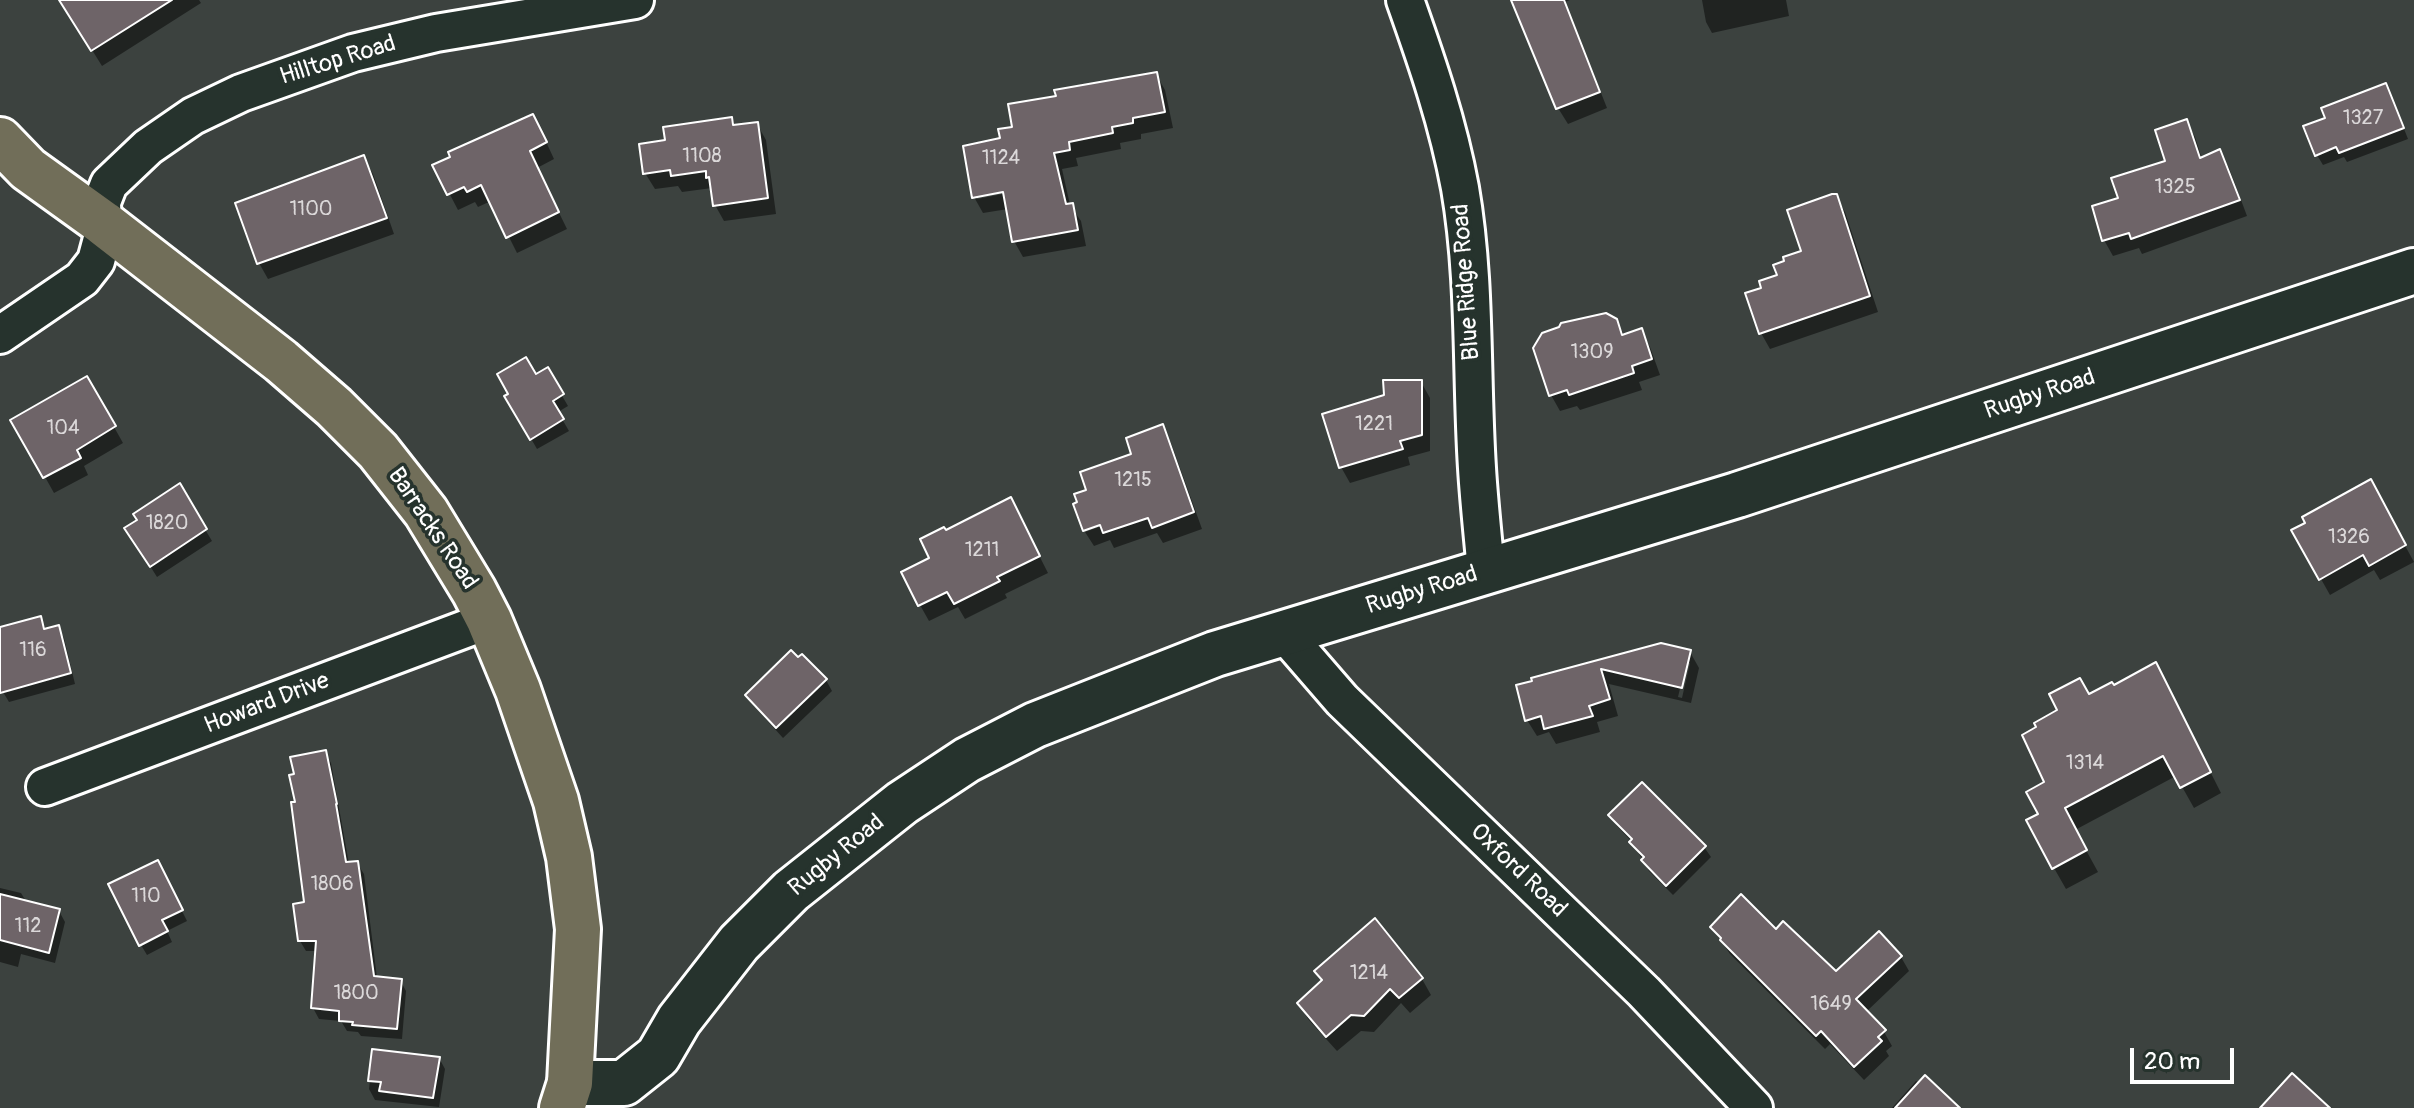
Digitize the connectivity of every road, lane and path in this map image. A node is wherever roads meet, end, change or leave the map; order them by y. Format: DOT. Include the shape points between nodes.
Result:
graph roads {
  1 [pos="635,0"];
  2 [pos="1405,0"];
  3 [pos="0,140"];
  4 [pos="103,223"];
  5 [pos="2410,280"];
  6 [pos="0,335"];
  7 [pos="1486,571"];
  8 [pos="489,620"];
  9 [pos="1284,633"];
  10 [pos="45,787"];
  11 [pos="566,1095"];
  12 [pos="1754,1108"];
  1 -- 4 [label="street, Hilltop Road" via="436,33 353,53 241,93 193,116 148,147 109,184 102,202"];
  2 -- 7 [label="street, Blue Ridge Road" via="1460,188 1471,271"];
  3 -- 4 [label="main road, Barracks Road" via="28,169"];
  4 -- 6 [label="street, Hilltop Road" via="96,261 82,279"];
  4 -- 8 [label="main road, Barracks Road" via="281,361 378,451 426,512"];
  5 -- 7 [label="street, Rugby Road"];
  7 -- 9 [label="street, Rugby Road"];
  8 -- 10 [label="street, Howard Drive"];
  8 -- 11 [label="main road, Barracks Road" via="556,801 569,857 578,929"];
  9 -- 11 [label="street, Rugby Road" via="1215,654 1035,725 967,760 902,803 791,891 739,943 658,1056 624,1083"];
  9 -- 12 [label="street, Oxford Road" via="1342,700 1644,992"];
}
